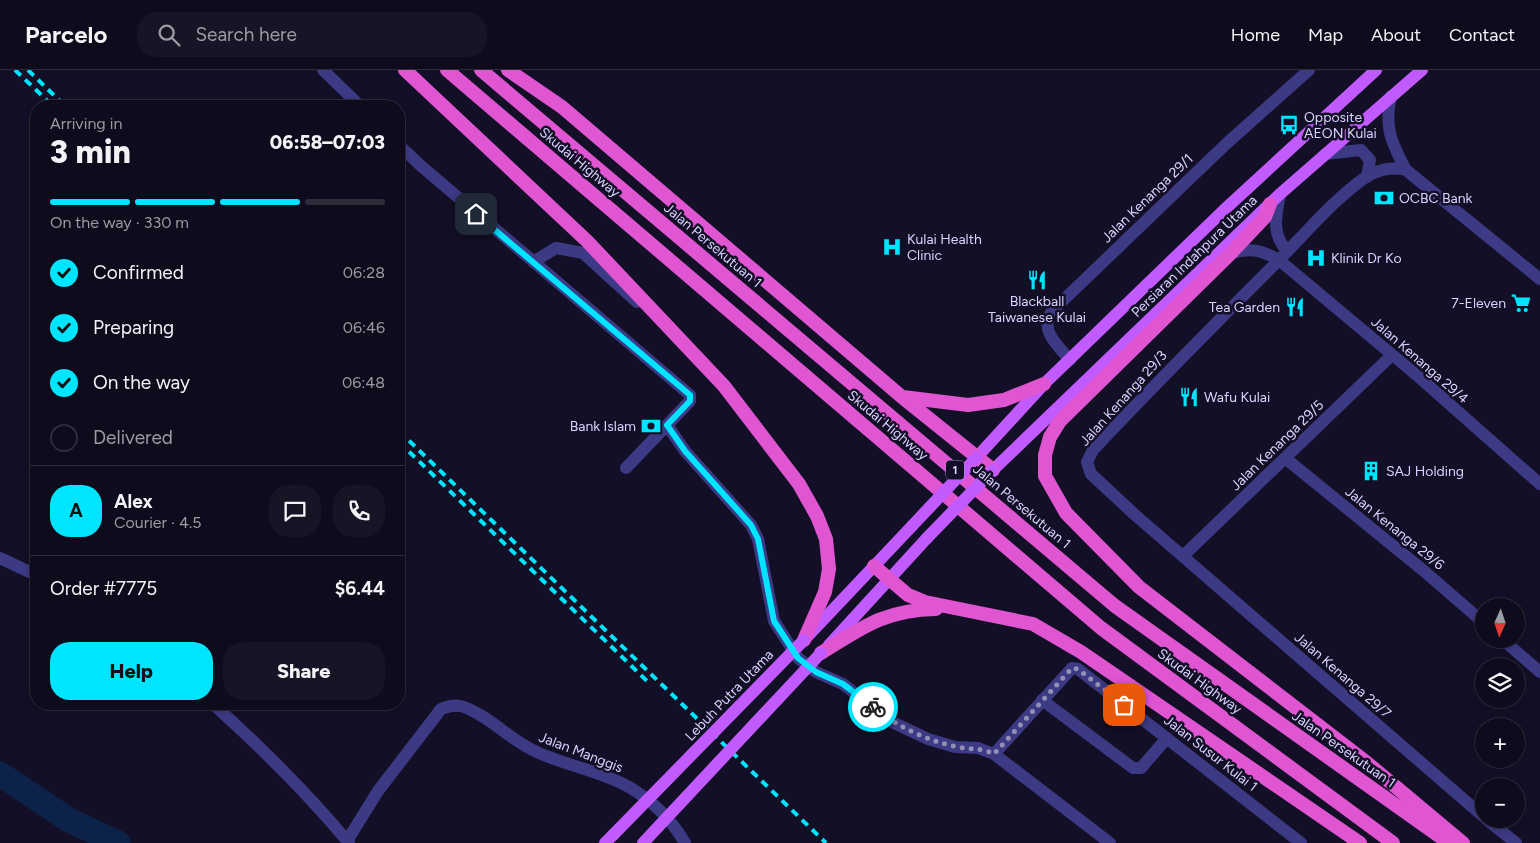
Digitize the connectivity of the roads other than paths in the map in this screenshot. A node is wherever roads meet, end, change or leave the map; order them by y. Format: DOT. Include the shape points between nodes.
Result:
graph roads {
  1 [pos="323,70"];
  2 [pos="405,70"];
  3 [pos="447,70"];
  4 [pos="481,70"];
  5 [pos="508,70"];
  6 [pos="1309,70"];
  7 [pos="1376,70"];
  8 [pos="1422,70"];
  9 [pos="1390,96"];
  10 [pos="354,100"];
  11 [pos="405,151"];
  12 [pos="1325,154"];
  13 [pos="1406,170"];
  14 [pos="1367,177"];
  15 [pos="1280,194"];
  16 [pos="1270,204"];
  17 [pos="1230,254"];
  18 [pos="1283,256"];
  19 [pos="533,262"];
  20 [pos="1540,279"];
  21 [pos="682,343"];
  22 [pos="1392,355"];
  23 [pos="1070,360"];
  24 [pos="1044,384"];
  25 [pos="902,397"];
  26 [pos="667,425"];
  27 [pos="977,457"];
  28 [pos="1286,458"];
  29 [pos="626,468"];
  30 [pos="993,470"];
  31 [pos="1540,484"];
  32 [pos="1183,556"];
  33 [pos="0,558"];
  34 [pos="874,566"];
  35 [pos="30,572"];
  36 [pos="889,581"];
  37 [pos="960,609"];
  38 [pos="1475,615"];
  39 [pos="804,640"];
  40 [pos="1512,648"];
  41 [pos="821,653"];
  42 [pos="1540,672"];
  43 [pos="1136,690"];
  44 [pos="1042,700"];
  45 [pos="1124,705"];
  46 [pos="220,710"];
  47 [pos="1167,738"];
  48 [pos="994,754"];
  49 [pos="1475,809"];
  50 [pos="1497,828"];
  51 [pos="610,839"];
  52 [pos="1293,840"];
  53 [pos="348,842"];
  54 [pos="643,843"];
  55 [pos="685,843"];
  56 [pos="1110,843"];
  57 [pos="1360,843"];
  58 [pos="1393,843"];
  59 [pos="1449,843"];
  60 [pos="1463,843"];
  61 [pos="1516,843"];
  1 -- 10 [label="street"];
  2 -- 21 [label="highway" via="587,241"];
  3 -- 58 [label="highway, Skudai Highway / 1" via="1101,628"];
  4 -- 59 [label="highway, Jalan Persekutuan 1 / 1" via="1115,606"];
  5 -- 25 [label="highway" via="562,107"];
  6 -- 23 [label="street, Jalan Kenanga 29/1" via="1226,144 1053,310 1047,320 1048,332"];
  7 -- 23 [label="main road, Persiaran Indahpura Utama" via="1224,210"];
  8 -- 9 [label="main road, Persiaran Indahpura Utama"];
  9 -- 12 [label="main road, Persiaran Indahpura Utama"];
  9 -- 13 [label="street" via="1387,128"];
  11 -- 19 [label="street"];
  12 -- 14 [label="street" via="1361,150 1370,160"];
  12 -- 15 [label="main road, Persiaran Indahpura Utama"];
  13 -- 14 [label="street" via="1385,168"];
  13 -- 20 [label="street"];
  14 -- 18 [label="street"];
  15 -- 16 [label="main road, Persiaran Indahpura Utama"];
  15 -- 18 [label="street" via="1276,230"];
  16 -- 17 [label="highway" via="1265,217"];
  16 -- 30 [label="main road, Persiaran Indahpura Utama"];
  17 -- 18 [label="street" via="1245,248"];
  17 -- 60 [label="highway" via="1060,421 1050,437 1045,455 1045,476 1066,513 1139,587 1366,762"];
  18 -- 22 [label="street, Jalan Kenanga 29/4"];
  18 -- 32 [label="street, Jalan Kenanga 29/3" via="1181,356 1089,456 1091,474"];
  19 -- 21 [label="street" via="556,248 583,253"];
  19 -- 26 [label="street" via="690,395 690,401"];
  21 -- 39 [label="highway" via="724,386 798,484 817,516 826,539 829,569 825,592"];
  22 -- 28 [label="street, Jalan Kenanga 29/5"];
  22 -- 31 [label="street, Jalan Kenanga 29/4"];
  23 -- 24 [label="main road, Persiaran Indahpura Utama"];
  24 -- 25 [label="highway" via="1004,400 968,405"];
  24 -- 27 [label="main road, Persiaran Indahpura Utama"];
  25 -- 27 [label="highway"];
  26 -- 29 [label="street"];
  26 -- 48 [label="street" via="685,451 751,525 758,539 774,621 798,658 816,672 843,684 892,722 928,739"];
  27 -- 30 [label="highway"];
  27 -- 34 [label="main road, Lebuh Putra Utama, bridge"];
  28 -- 32 [label="street, Jalan Kenanga 29/5"];
  28 -- 38 [label="street, Jalan Kenanga 29/6"];
  30 -- 36 [label="main road, bridge"];
  32 -- 49 [label="street, Jalan Kenanga 29/7"];
  33 -- 35 [label="street"];
  34 -- 36 [label="highway"];
  34 -- 39 [label="main road, Lebuh Putra Utama"];
  36 -- 37 [label="highway" via="908,595 925,602"];
  36 -- 41 [label="main road"];
  37 -- 41 [label="highway" via="911,610 871,622"];
  37 -- 43 [label="highway" via="1033,624"];
  39 -- 51 [label="main road, Lebuh Putra Utama, bridge"];
  40 -- 42 [label="street"];
  41 -- 54 [label="main road, bridge"];
  43 -- 45 [label="street"];
  43 -- 57 [label="highway"];
  44 -- 45 [label="street, Jalan Susur Kulai 1" via="1072,668 1078,669"];
  44 -- 47 [label="street" via="1133,768 1141,768"];
  44 -- 48 [label="street"];
  45 -- 47 [label="street, Jalan Susur Kulai 1"];
  46 -- 53 [label="street" via="269,754"];
  47 -- 52 [label="street, Jalan Susur Kulai 1"];
  48 -- 56 [label="street"];
  50 -- 61 [label="street, Jalan Kenanga 29/7"];
  53 -- 55 [label="street, Jalan Manggis" via="378,791 441,709 453,705 476,714 539,754 628,786 653,803 674,825"];
}
